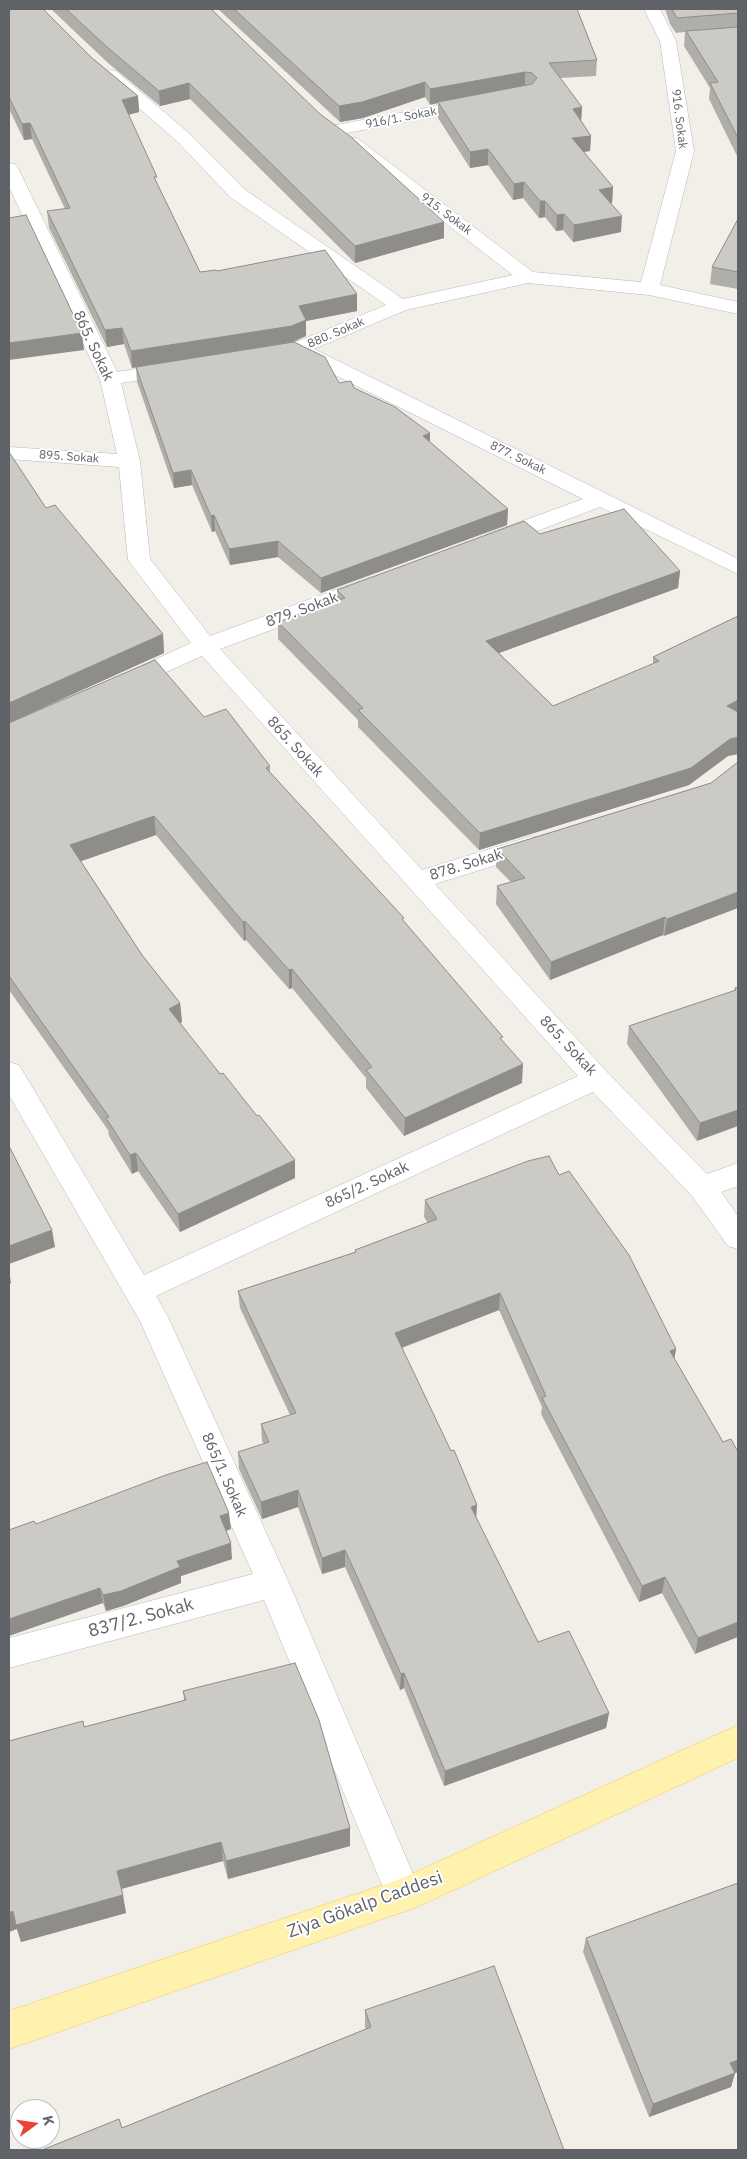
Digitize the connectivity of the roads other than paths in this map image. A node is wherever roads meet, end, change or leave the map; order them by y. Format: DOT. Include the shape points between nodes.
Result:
graph roads {
  1 [pos="652,9"];
  2 [pos="94,62"];
  3 [pos="487,101"];
  4 [pos="321,117"];
  5 [pos="336,130"];
  6 [pos="11,177"];
  7 [pos="528,277"];
  8 [pos="649,289"];
  9 [pos="400,306"];
  10 [pos="738,308"];
  11 [pos="298,348"];
  12 [pos="269,353"];
  13 [pos="194,365"];
  14 [pos="110,379"];
  15 [pos="9,453"];
  16 [pos="129,461"];
  17 [pos="602,499"];
  18 [pos="472,547"];
  19 [pos="738,567"];
  20 [pos="389,578"];
  21 [pos="205,646"];
  22 [pos="107,690"];
  23 [pos="558,837"];
  24 [pos="416,881"];
  25 [pos="597,1078"];
  26 [pos="14,1089"];
  27 [pos="738,1174"];
  28 [pos="702,1188"];
  29 [pos="738,1238"];
  30 [pos="138,1291"];
  31 [pos="273,1583"];
  32 [pos="9,1653"];
  33 [pos="738,1741"];
  34 [pos="404,1895"];
  35 [pos="9,2030"];
  1 -- 8 [label="street, 916. Sokak" via="677,40 685,151"];
  2 -- 9 [label="street" via="185,139 237,193"];
  3 -- 5 [label="street, 916/1. Sokak"];
  4 -- 5 [label="street, 915. Sokak"];
  5 -- 7 [label="street, 915. Sokak"];
  6 -- 14 [label="street, 865. Sokak"];
  7 -- 8 [label="street"];
  7 -- 9 [label="street, 880. Sokak"];
  8 -- 10 [label="street"];
  9 -- 11 [label="street, 880. Sokak"];
  11 -- 12 [label="street, 880. Sokak"];
  11 -- 17 [label="street, 877. Sokak"];
  13 -- 14 [label="street"];
  14 -- 16 [label="street, 865. Sokak"];
  15 -- 16 [label="street, 895. Sokak"];
  16 -- 21 [label="street, 865. Sokak" via="138,560"];
  17 -- 18 [label="street"];
  17 -- 19 [label="street, 877. Sokak"];
  20 -- 21 [label="street, 879. Sokak"];
  21 -- 22 [label="street, 879. Sokak"];
  21 -- 24 [label="street, 865. Sokak"];
  23 -- 24 [label="street, 878. Sokak"];
  24 -- 25 [label="street, 865. Sokak"];
  25 -- 28 [label="street, 865. Sokak"];
  25 -- 30 [label="street, 865/2. Sokak"];
  26 -- 30 [label="street, 865/1. Sokak"];
  27 -- 28 [label="street"];
  28 -- 29 [label="street, 865. Sokak"];
  30 -- 31 [label="street, 865/1. Sokak"];
  31 -- 32 [label="street, 837/2. Sokak"];
  31 -- 34 [label="street, 865/1. Sokak"];
  33 -- 34 [label="main road, Ziya Gökalp Caddesi"];
  34 -- 35 [label="main road, Ziya Gökalp Caddesi"];
}
